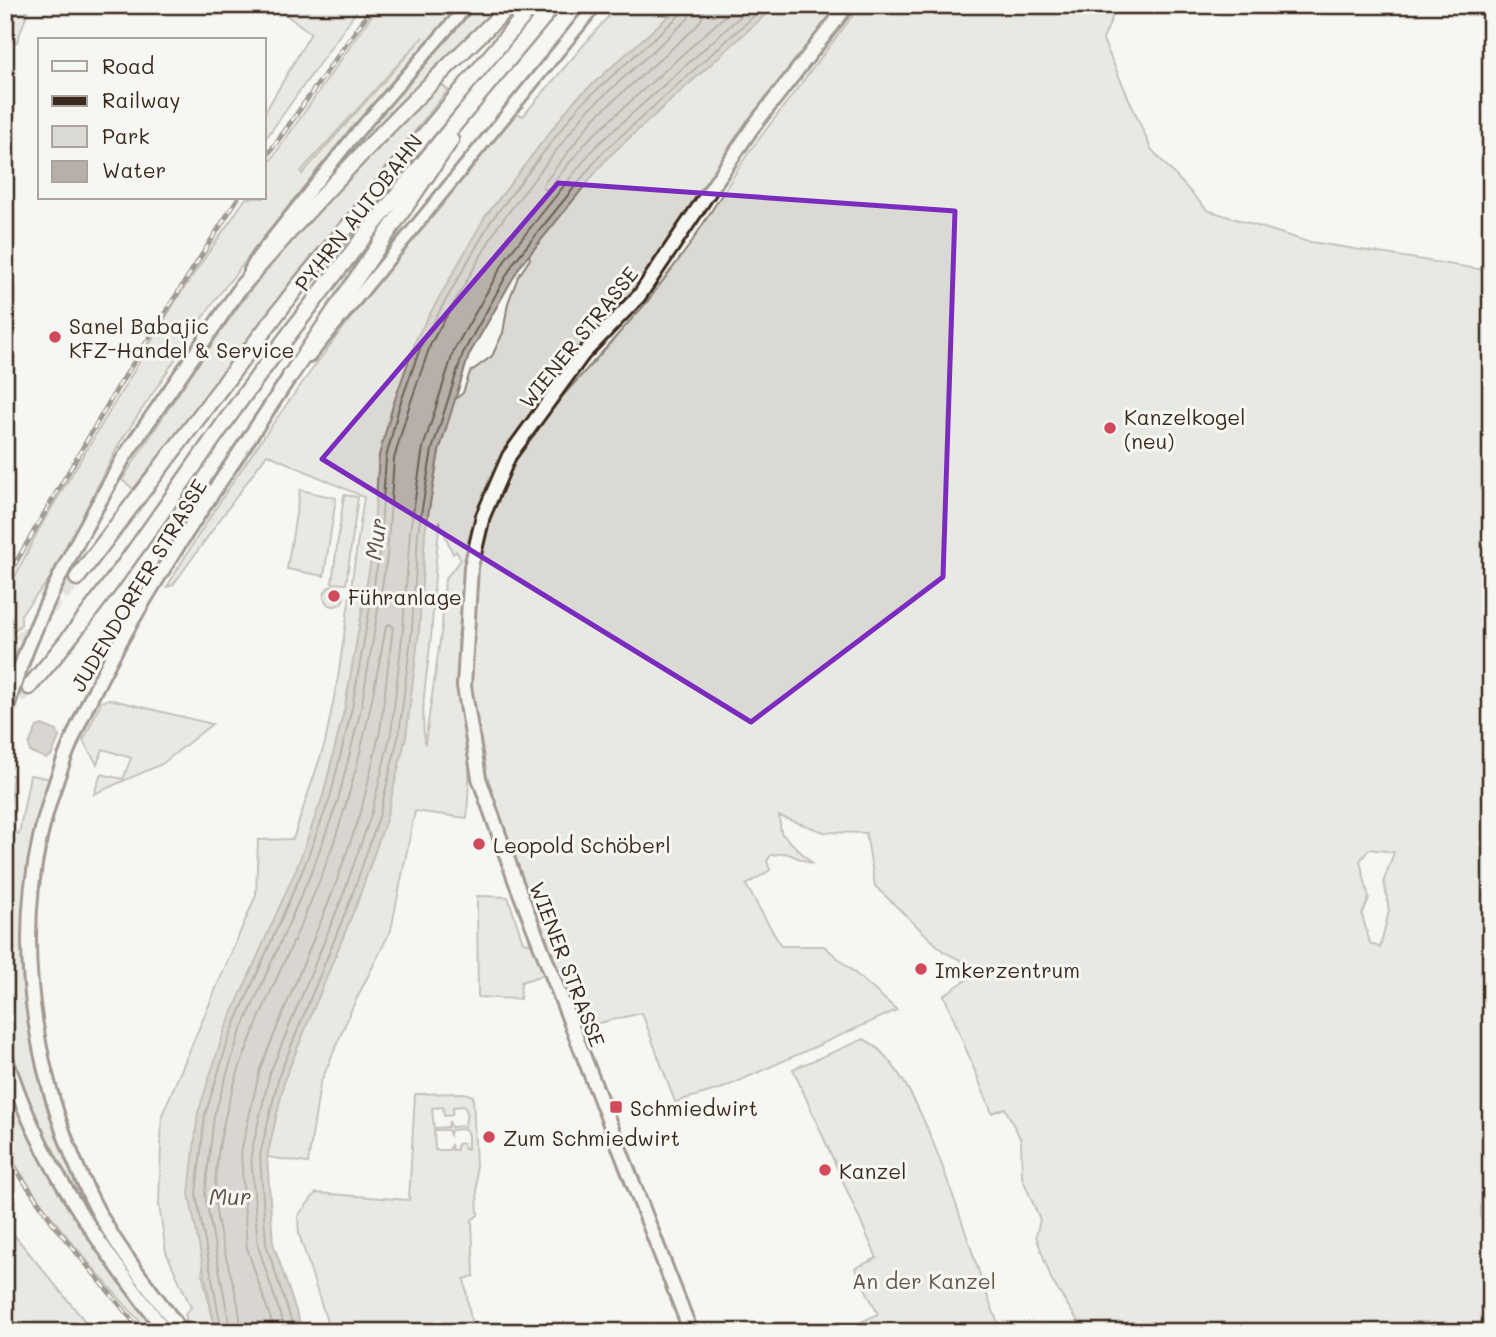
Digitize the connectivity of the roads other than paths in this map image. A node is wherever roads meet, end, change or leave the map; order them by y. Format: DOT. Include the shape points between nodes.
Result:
graph roads {
  1 [pos="468,5"];
  2 [pos="511,5"];
  3 [pos="533,5"];
  4 [pos="554,5"];
  5 [pos="596,5"];
  6 [pos="848,5"];
  7 [pos="516,51"];
  8 [pos="241,287"];
  9 [pos="290,376"];
  10 [pos="77,578"];
  11 [pos="29,687"];
  12 [pos="5,716"];
  13 [pos="5,1055"];
  14 [pos="166,1332"];
  15 [pos="182,1332"];
  16 [pos="691,1332"];
  1 -- 8 [label="main road" via="344,148 258,256"];
  2 -- 8 [label="highway" via="315,200"];
  3 -- 10 [label="highway, PYHRN AUTOBAHN" via="298,286"];
  4 -- 7 [label="highway, PYHRN AUTOBAHN"];
  5 -- 9 [label="main road" via="321,344"];
  6 -- 16 [label="main road, WIENER STRASSE" via="752,128 639,296 583,354 517,445 483,516 471,567 464,686 479,779"];
  7 -- 9 [label="highway"];
  7 -- 11 [label="highway, PYHRN AUTOBAHN" via="372,224 99,601"];
  8 -- 12 [label="main road, bridge" via="124,457 54,587"];
  9 -- 15 [label="main road, JUDENDORFER STRASSE" via="158,582 92,695 57,781 40,839 30,923 30,975 41,1055 61,1128 108,1228"];
  13 -- 14 [label="main road" via="47,1157 77,1210"];
}
